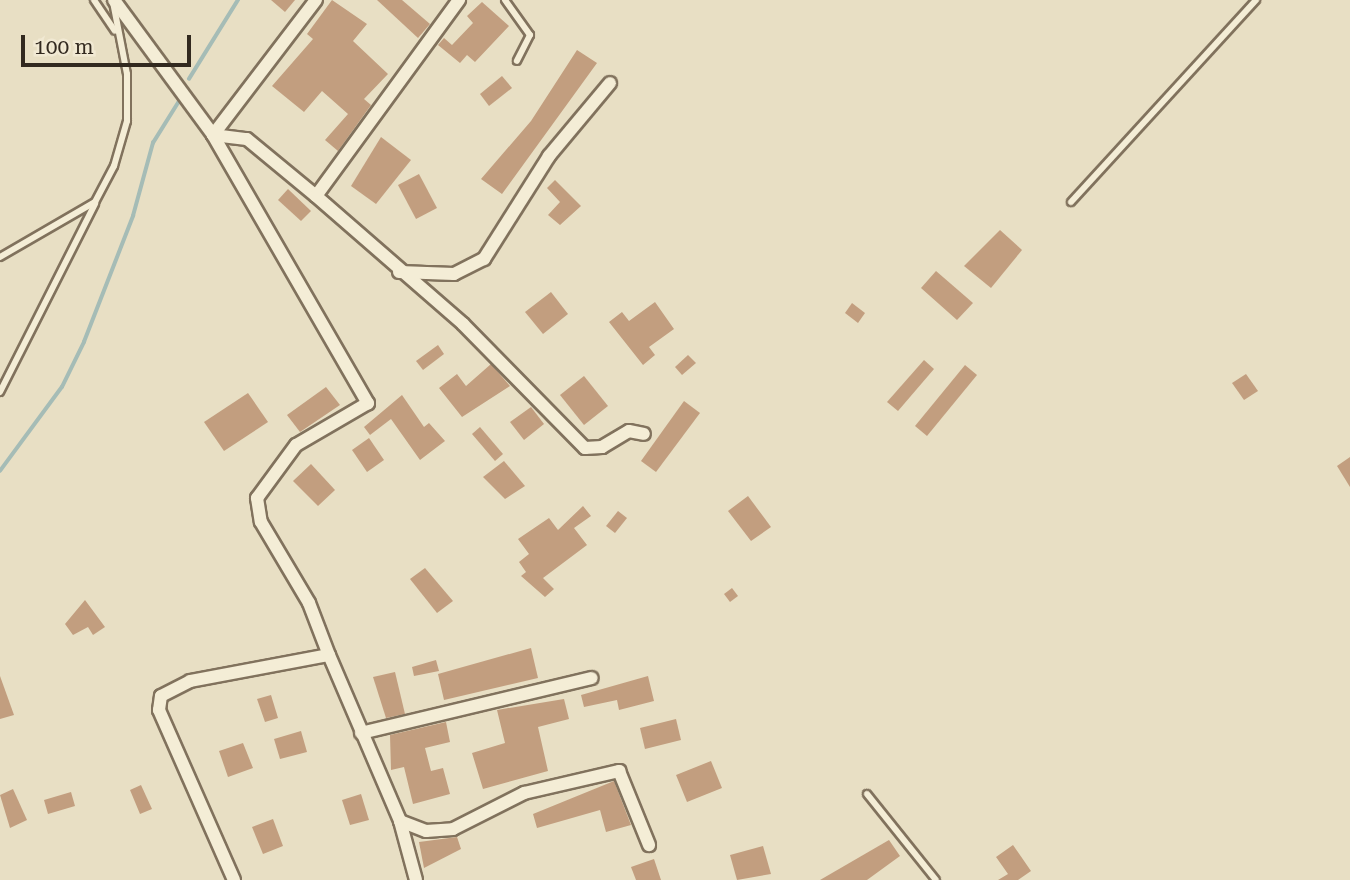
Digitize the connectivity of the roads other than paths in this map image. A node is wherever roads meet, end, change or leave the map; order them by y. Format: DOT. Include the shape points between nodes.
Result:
graph roads {
  1 [pos="94,0"];
  2 [pos="113,0"];
  3 [pos="316,0"];
  4 [pos="459,0"];
  5 [pos="505,0"];
  6 [pos="1256,0"];
  7 [pos="116,33"];
  8 [pos="517,61"];
  9 [pos="610,83"];
  10 [pos="213,135"];
  11 [pos="316,196"];
  12 [pos="95,202"];
  13 [pos="1072,202"];
  14 [pos="0,257"];
  15 [pos="399,272"];
  16 [pos="0,392"];
  17 [pos="644,434"];
  18 [pos="329,655"];
  19 [pos="592,678"];
  20 [pos="361,733"];
  21 [pos="867,794"];
  22 [pos="400,821"];
  23 [pos="649,845"];
  24 [pos="234,880"];
  25 [pos="416,880"];
  26 [pos="936,880"];
  1 -- 7 [label="lane"];
  2 -- 7 [label="lane"];
  2 -- 10 [label="street"];
  3 -- 10 [label="street"];
  4 -- 11 [label="street"];
  5 -- 8 [label="lane" via="530,35"];
  6 -- 13 [label="lane"];
  7 -- 12 [label="lane" via="127,74 127,121"];
  9 -- 15 [label="street" via="549,156 485,259 454,274"];
  10 -- 11 [label="street" via="247,139"];
  10 -- 18 [label="street" via="368,402 296,445 257,498 261,522 309,603"];
  11 -- 15 [label="street"];
  12 -- 14 [label="lane"];
  12 -- 16 [label="lane"];
  15 -- 17 [label="street" via="463,324 585,448 602,447 629,431"];
  18 -- 20 [label="street"];
  18 -- 24 [label="street" via="190,681 161,696 159,710"];
  19 -- 20 [label="street"];
  20 -- 22 [label="street"];
  21 -- 26 [label="lane"];
  22 -- 23 [label="street" via="426,831 453,828 524,793 619,771"];
  22 -- 25 [label="street"];
}
